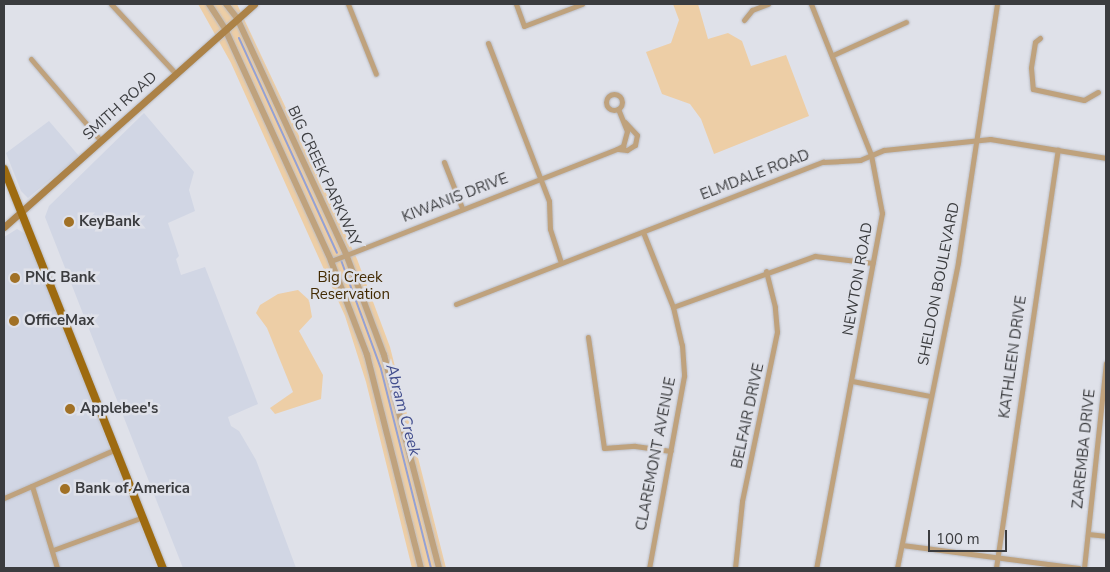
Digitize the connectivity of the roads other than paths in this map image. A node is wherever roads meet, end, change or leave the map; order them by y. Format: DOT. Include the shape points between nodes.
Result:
graph roads {
  1 [pos="111,4"];
  2 [pos="209,4"];
  3 [pos="226,4"];
  4 [pos="254,4"];
  5 [pos="348,4"];
  6 [pos="516,4"];
  7 [pos="582,4"];
  8 [pos="768,4"];
  9 [pos="811,4"];
  10 [pos="997,4"];
  11 [pos="237,18"];
  12 [pos="744,20"];
  13 [pos="906,22"];
  14 [pos="225,30"];
  15 [pos="1040,38"];
  16 [pos="488,43"];
  17 [pos="832,55"];
  18 [pos="31,59"];
  19 [pos="176,74"];
  20 [pos="376,74"];
  21 [pos="1098,92"];
  22 [pos="618,109"];
  23 [pos="622,119"];
  24 [pos="977,140"];
  25 [pos="100,141"];
  26 [pos="617,149"];
  27 [pos="1058,150"];
  28 [pos="871,154"];
  29 [pos="1106,158"];
  30 [pos="444,162"];
  31 [pos="4,169"];
  32 [pos="540,179"];
  33 [pos="462,208"];
  34 [pos="22,213"];
  35 [pos="4,227"];
  36 [pos="643,232"];
  37 [pos="346,254"];
  38 [pos="560,260"];
  39 [pos="331,261"];
  40 [pos="873,263"];
  41 [pos="766,271"];
  42 [pos="456,304"];
  43 [pos="673,307"];
  44 [pos="588,337"];
  45 [pos="1106,363"];
  46 [pos="852,381"];
  47 [pos="930,396"];
  48 [pos="116,449"];
  49 [pos="671,451"];
  50 [pos="32,486"];
  51 [pos="4,498"];
  52 [pos="143,517"];
  53 [pos="1088,534"];
  54 [pos="1106,536"];
  55 [pos="902,544"];
  56 [pos="53,550"];
  57 [pos="997,559"];
  58 [pos="57,568"];
  59 [pos="163,568"];
  60 [pos="421,568"];
  61 [pos="439,568"];
  62 [pos="649,568"];
  63 [pos="735,568"];
  64 [pos="816,568"];
  65 [pos="897,568"];
  66 [pos="996,568"];
  67 [pos="1080,568"];
  68 [pos="1084,568"];
  1 -- 19 [label="street"];
  2 -- 14 [label="street, BIG CREEK PARKWAY"];
  3 -- 11 [label="street, BIG CREEK PARKWAY"];
  4 -- 11 [label="main road, SMITH ROAD"];
  5 -- 20 [label="street"];
  6 -- 7 [label="street" via="524,26"];
  8 -- 12 [label="street" via="752,10"];
  9 -- 17 [label="street, NEWTON ROAD"];
  10 -- 24 [label="street, SHELDON BOULEVARD"];
  11 -- 14 [label="main road, SMITH ROAD"];
  11 -- 37 [label="street, BIG CREEK PARKWAY"];
  13 -- 17 [label="street"];
  14 -- 19 [label="main road, SMITH ROAD"];
  14 -- 39 [label="street, BIG CREEK PARKWAY"];
  15 -- 21 [label="street" via="1035,42 1031,68 1033,89 1084,100"];
  16 -- 32 [label="street"];
  17 -- 28 [label="street, NEWTON ROAD"];
  18 -- 25 [label="street"];
  19 -- 25 [label="main road, SMITH ROAD"];
  22 -- 23 [label="street"];
  23 -- 26 [label="street" via="626,140"];
  23 -- 26 [label="street, KIWANIS DRIVE" via="637,135 635,144 627,150"];
  24 -- 27 [label="street, ELMDALE ROAD"];
  24 -- 28 [label="street, ELMDALE ROAD"];
  24 -- 47 [label="street, SHELDON BOULEVARD"];
  25 -- 34 [label="main road, SMITH ROAD"];
  26 -- 32 [label="street, KIWANIS DRIVE"];
  27 -- 29 [label="street, ELMDALE ROAD"];
  27 -- 57 [label="street, KATHLEEN DRIVE"];
  28 -- 36 [label="street, ELMDALE ROAD" via="860,160 808,166"];
  28 -- 40 [label="street, NEWTON ROAD" via="882,213"];
  30 -- 33 [label="street"];
  31 -- 34 [label="main road"];
  32 -- 33 [label="street, KIWANIS DRIVE"];
  32 -- 38 [label="street" via="549,201 550,230"];
  33 -- 37 [label="street, KIWANIS DRIVE"];
  34 -- 35 [label="main road, SMITH ROAD"];
  34 -- 48 [label="main road"];
  36 -- 38 [label="street, ELMDALE ROAD"];
  36 -- 43 [label="street, CLAREMONT AVENUE"];
  37 -- 39 [label="street, KIWANIS DRIVE"];
  37 -- 61 [label="street, BIG CREEK PARKWAY" via="384,355"];
  38 -- 42 [label="street, ELMDALE ROAD"];
  39 -- 60 [label="street, BIG CREEK PARKWAY" via="367,355"];
  40 -- 41 [label="street" via="815,256"];
  40 -- 46 [label="street, NEWTON ROAD"];
  41 -- 43 [label="street"];
  41 -- 63 [label="street, BELFAIR DRIVE" via="775,307 776,332 742,501"];
  43 -- 49 [label="street, CLAREMONT AVENUE" via="682,345 684,376"];
  44 -- 49 [label="street" via="604,448 634,446"];
  45 -- 53 [label="street, ZAREMBA DRIVE"];
  46 -- 47 [label="street"];
  46 -- 64 [label="street, NEWTON ROAD"];
  47 -- 55 [label="street, SHELDON BOULEVARD"];
  48 -- 50 [label="street"];
  48 -- 52 [label="main road"];
  49 -- 62 [label="street, CLAREMONT AVENUE"];
  50 -- 51 [label="street"];
  50 -- 56 [label="street"];
  52 -- 56 [label="street"];
  52 -- 59 [label="main road"];
  53 -- 54 [label="street"];
  53 -- 68 [label="street, ZAREMBA DRIVE"];
  55 -- 57 [label="street"];
  55 -- 65 [label="street, SHELDON BOULEVARD"];
  56 -- 58 [label="street"];
  57 -- 66 [label="street, KATHLEEN DRIVE"];
  57 -- 67 [label="street"];
}
